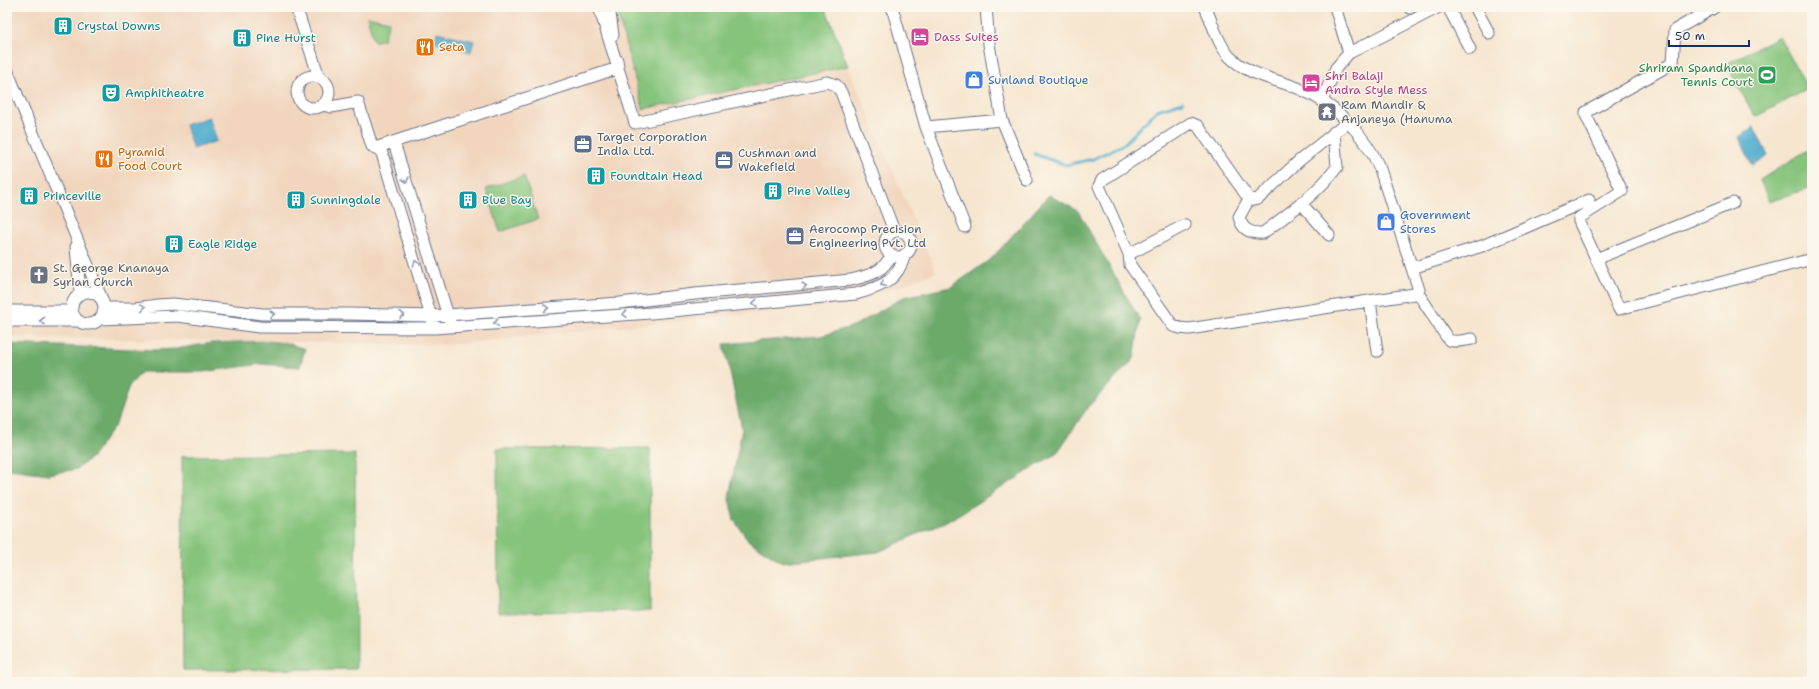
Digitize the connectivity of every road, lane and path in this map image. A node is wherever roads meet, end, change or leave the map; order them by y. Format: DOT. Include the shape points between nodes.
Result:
graph roads {
  1 [pos="296,7"];
  2 [pos="601,7"];
  3 [pos="892,7"];
  4 [pos="986,7"];
  5 [pos="1205,7"];
  6 [pos="1335,7"];
  7 [pos="1439,7"];
  8 [pos="1448,7"];
  9 [pos="1475,7"];
  10 [pos="1715,7"];
  11 [pos="1489,34"];
  12 [pos="1470,50"];
  13 [pos="1349,53"];
  14 [pos="618,68"];
  15 [pos="7,70"];
  16 [pos="319,77"];
  17 [pos="1322,101"];
  18 [pos="323,105"];
  19 [pos="1002,120"];
  20 [pos="1348,122"];
  21 [pos="926,127"];
  22 [pos="1334,132"];
  23 [pos="394,143"];
  24 [pos="380,147"];
  25 [pos="1026,180"];
  26 [pos="1249,199"];
  27 [pos="1589,200"];
  28 [pos="1301,203"];
  29 [pos="1733,203"];
  30 [pos="1184,224"];
  31 [pos="965,227"];
  32 [pos="894,231"];
  33 [pos="1329,235"];
  34 [pos="76,238"];
  35 [pos="905,254"];
  36 [pos="1129,254"];
  37 [pos="891,255"];
  38 [pos="1596,259"];
  39 [pos="1812,259"];
  40 [pos="1412,268"];
  41 [pos="1417,292"];
  42 [pos="80,293"];
  43 [pos="101,297"];
  44 [pos="1370,301"];
  45 [pos="104,308"];
  46 [pos="7,311"];
  47 [pos="449,315"];
  48 [pos="75,316"];
  49 [pos="432,316"];
  50 [pos="100,319"];
  51 [pos="7,321"];
  52 [pos="451,326"];
  53 [pos="434,328"];
  54 [pos="1472,339"];
  55 [pos="1377,351"];
  1 -- 16 [label="street"];
  2 -- 14 [label="street"];
  3 -- 21 [label="street"];
  4 -- 19 [label="street" via="989,44"];
  5 -- 17 [label="street" via="1222,49 1230,57 1256,74"];
  6 -- 13 [label="street"];
  7 -- 13 [label="street"];
  8 -- 12 [label="street"];
  9 -- 11 [label="street"];
  10 -- 38 [label="street" via="1676,30 1673,63 1586,112 1622,192 1578,219"];
  13 -- 17 [label="street" via="1336,68"];
  14 -- 23 [label="street"];
  14 -- 32 [label="street" via="635,124 832,83 841,92"];
  15 -- 34 [label="street"];
  16 -- 18 [label="street" via="328,87 329,93"];
  16 -- 18 [label="street" via="312,76 300,82 297,94 303,106 316,108"];
  17 -- 20 [label="street"];
  18 -- 24 [label="street" via="330,107 358,102 372,146"];
  19 -- 21 [label="street"];
  19 -- 25 [label="street"];
  20 -- 22 [label="street"];
  20 -- 40 [label="street" via="1373,152"];
  21 -- 31 [label="street"];
  22 -- 26 [label="street" via="1258,199"];
  22 -- 28 [label="street" via="1337,167"];
  23 -- 24 [label="street"];
  23 -- 47 [label="street, one-way"];
  49 -- 24 [label="street, one-way"];
  26 -- 28 [label="street" via="1240,217 1241,223 1247,230 1256,234 1263,233"];
  26 -- 36 [label="street" via="1198,126 1191,123 1102,180 1099,186"];
  27 -- 40 [label="street" via="1482,246"];
  28 -- 33 [label="street"];
  29 -- 38 [label="street"];
  30 -- 36 [label="street"];
  32 -- 35 [label="street" via="908,236 910,248"];
  32 -- 37 [label="street" via="885,240 885,248"];
  34 -- 42 [label="street"];
  34 -- 43 [label="street"];
  35 -- 37 [label="street" via="898,257"];
  35 -- 52 [label="street, one-way" via="898,273 889,282 856,294"];
  36 -- 44 [label="street" via="1130,265 1173,326 1180,328 1189,329"];
  47 -- 37 [label="street, one-way" via="620,303 851,280 869,276 884,266"];
  38 -- 39 [label="street" via="1619,309"];
  40 -- 41 [label="street" via="1419,287"];
  41 -- 44 [label="street"];
  41 -- 54 [label="street" via="1446,337 1451,341"];
  42 -- 43 [label="street" via="90,291"];
  42 -- 48 [label="street" via="73,301"];
  43 -- 45 [label="street"];
  44 -- 55 [label="street"];
  45 -- 49 [label="street, one-way" via="173,304 263,314"];
  45 -- 50 [label="street"];
  46 -- 48 [label="street"];
  47 -- 49 [label="street"];
  47 -- 52 [label="street"];
  48 -- 50 [label="street" via="89,324"];
  48 -- 51 [label="street, one-way"];
  49 -- 53 [label="street"];
  50 -- 53 [label="street" via="178,316 259,327"];
  52 -- 53 [label="street"];
}
